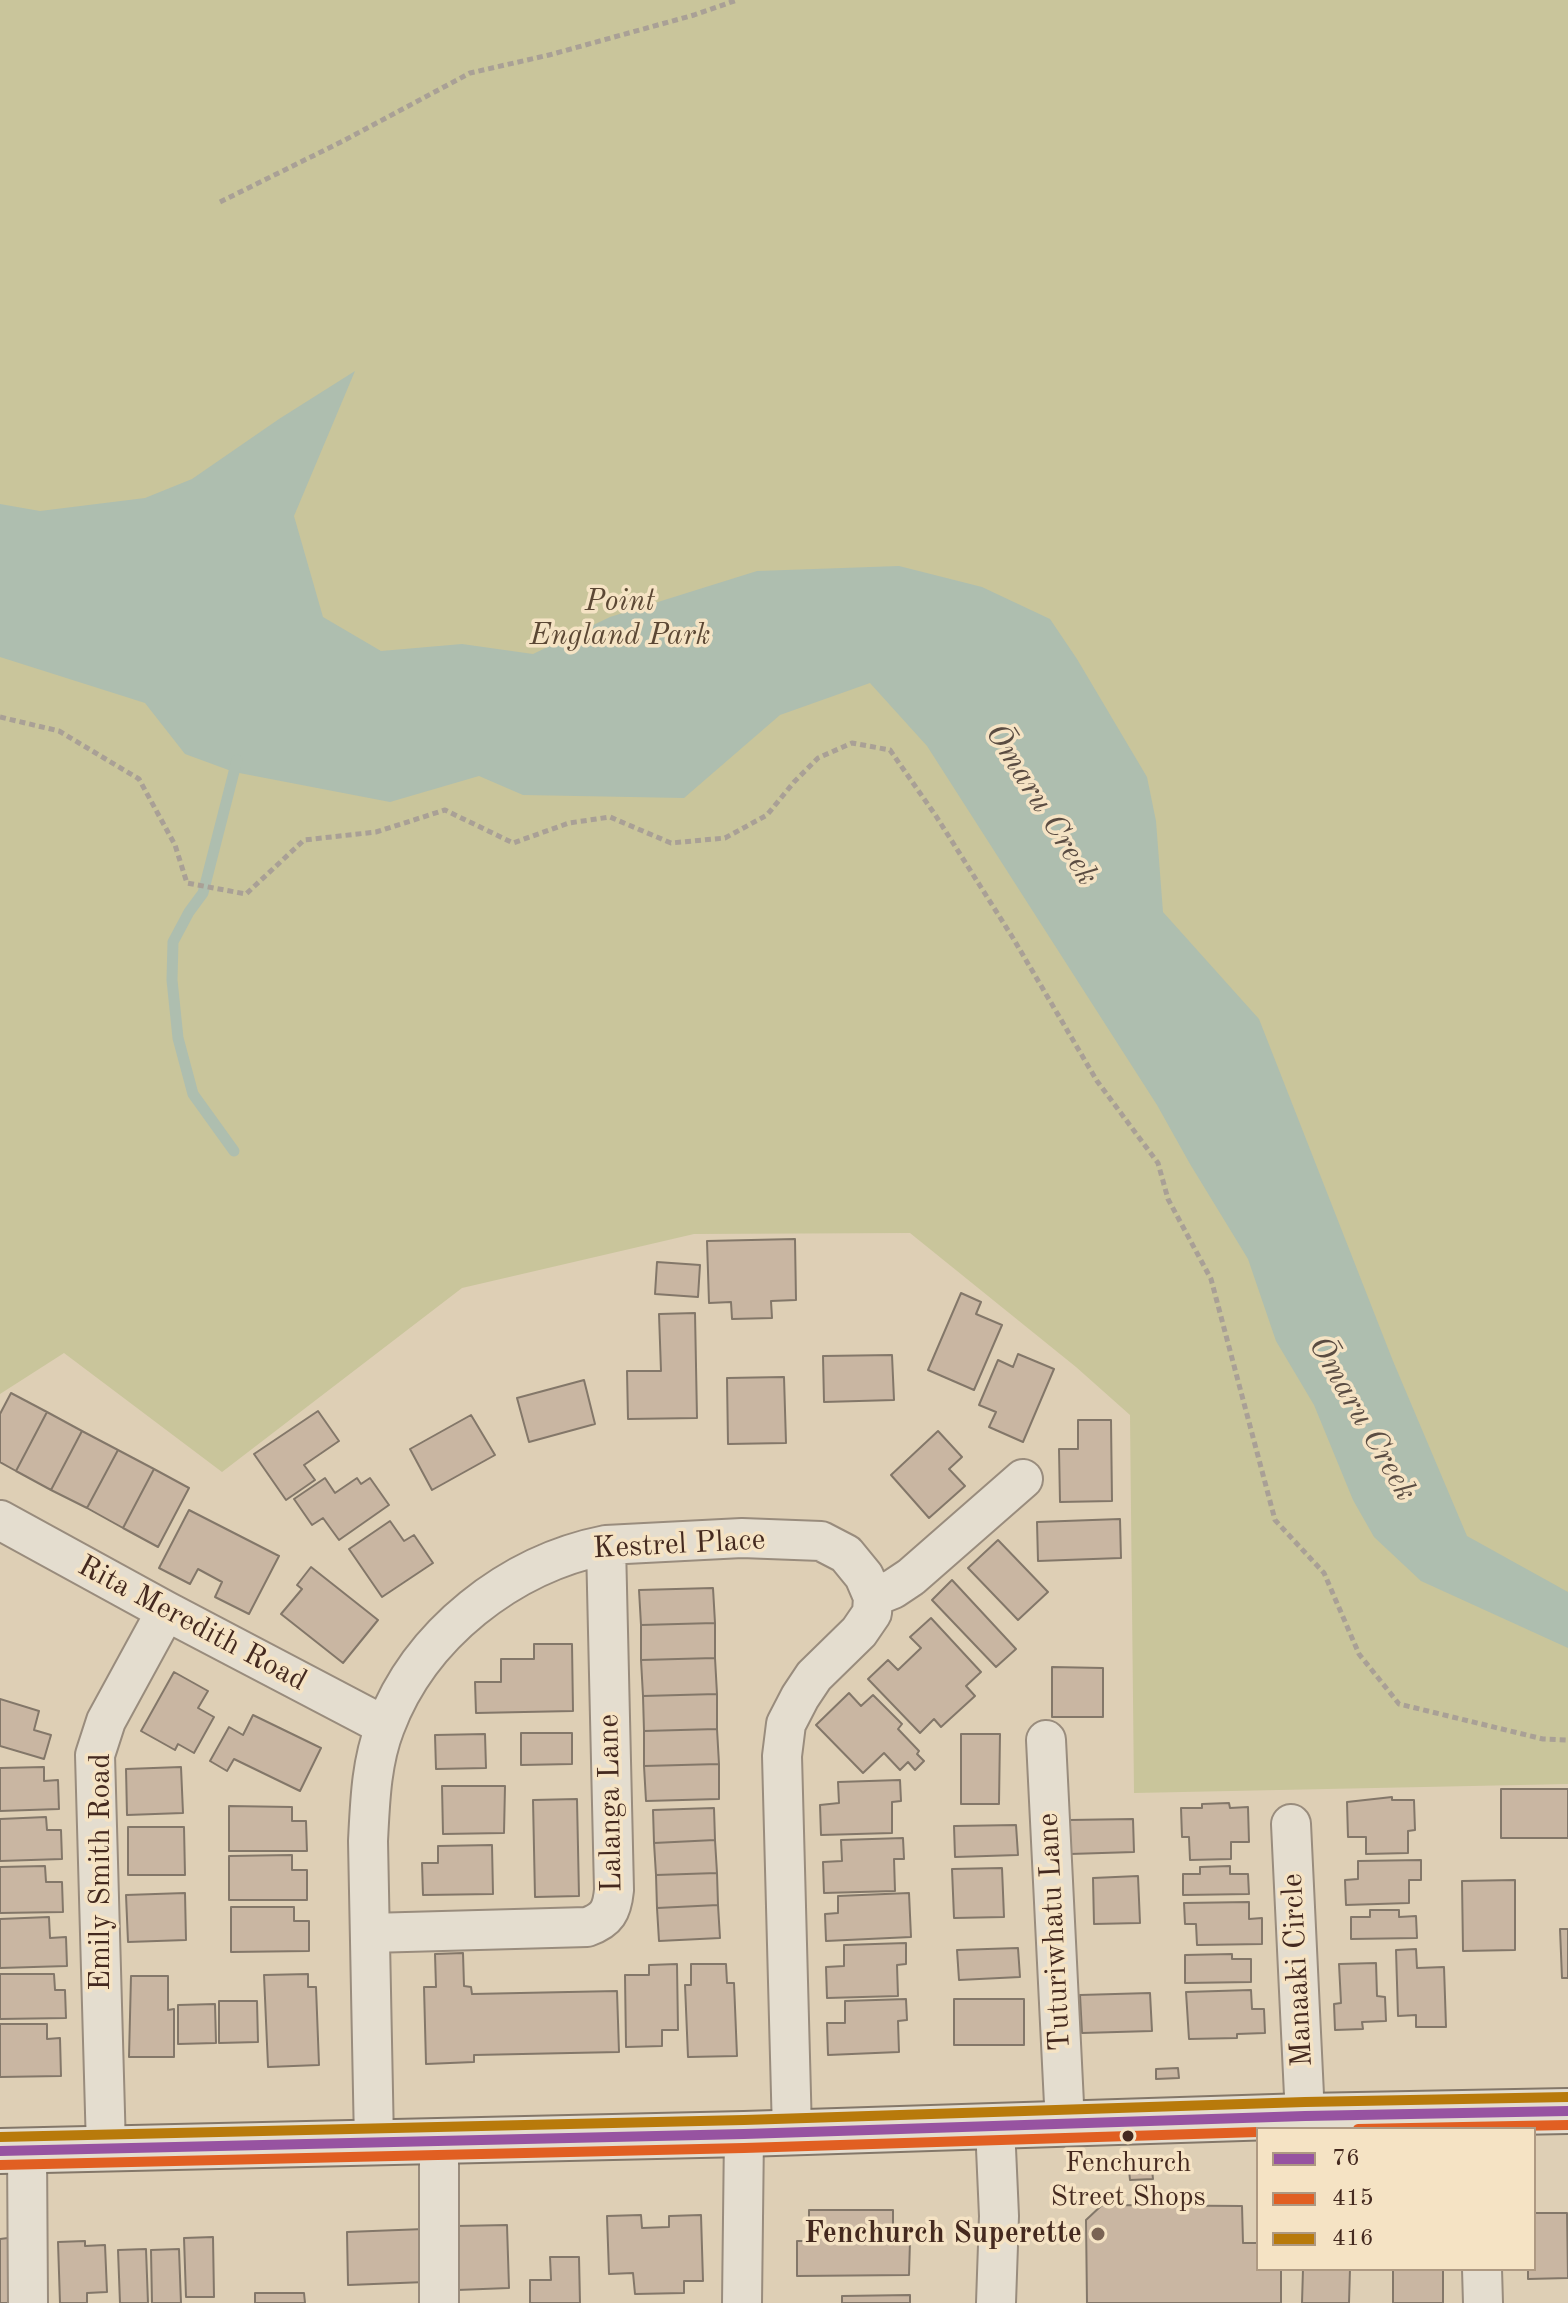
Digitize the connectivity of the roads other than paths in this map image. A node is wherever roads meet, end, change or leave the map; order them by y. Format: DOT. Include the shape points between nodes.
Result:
graph roads {
  1 [pos="1023,1479"];
  2 [pos="0,1520"];
  3 [pos="606,1545"];
  4 [pos="873,1597"];
  5 [pos="166,1611"];
  6 [pos="385,1726"];
  7 [pos="1046,1740"];
  8 [pos="1291,1824"];
  9 [pos="370,1933"];
  10 [pos="1568,2111"];
  11 [pos="1305,2116"];
  12 [pos="1478,2121"];
  13 [pos="1065,2124"];
  14 [pos="995,2126"];
  15 [pos="792,2132"];
  16 [pos="744,2134"];
  17 [pos="439,2141"];
  18 [pos="374,2142"];
  19 [pos="106,2148"];
  20 [pos="14,2150"];
  21 [pos="1482,2271"];
  22 [pos="28,2303"];
  23 [pos="439,2303"];
  24 [pos="742,2303"];
  25 [pos="996,2303"];
  26 [pos="1483,2303"];
  1 -- 4 [label="street" via="911,1577"];
  2 -- 5 [label="street, Rita Meredith Road"];
  3 -- 4 [label="street, Kestrel Place" via="742,1538 821,1541 846,1554"];
  3 -- 6 [label="street, Kestrel Place" via="553,1560 490,1594 431,1650"];
  3 -- 9 [label="street, Lalanga Lane" via="612,1908 587,1927"];
  4 -- 15 [label="street" via="872,1613 859,1632 814,1676 786,1724 782,1756"];
  5 -- 6 [label="street, Rita Meredith Road"];
  5 -- 19 [label="street, Emily Smith Road" via="106,1721 95,1755"];
  6 -- 9 [label="street, Kestrel Place" via="370,1802"];
  7 -- 13 [label="street, Tuturiwhatu Lane"];
  8 -- 11 [label="street, Manaaki Circle"];
  9 -- 18 [label="street, Kestrel Place"];
  10 -- 12 [label="main road"];
  11 -- 12 [label="main road"];
  11 -- 13 [label="main road"];
  13 -- 14 [label="main road"];
  14 -- 15 [label="main road"];
  14 -- 25 [label="street"];
  15 -- 16 [label="main road"];
  16 -- 17 [label="main road"];
  16 -- 24 [label="street"];
  17 -- 18 [label="main road"];
  17 -- 23 [label="street"];
  18 -- 19 [label="main road"];
  19 -- 20 [label="main road"];
  20 -- 22 [label="street"];
  21 -- 26 [label="street"];
}
